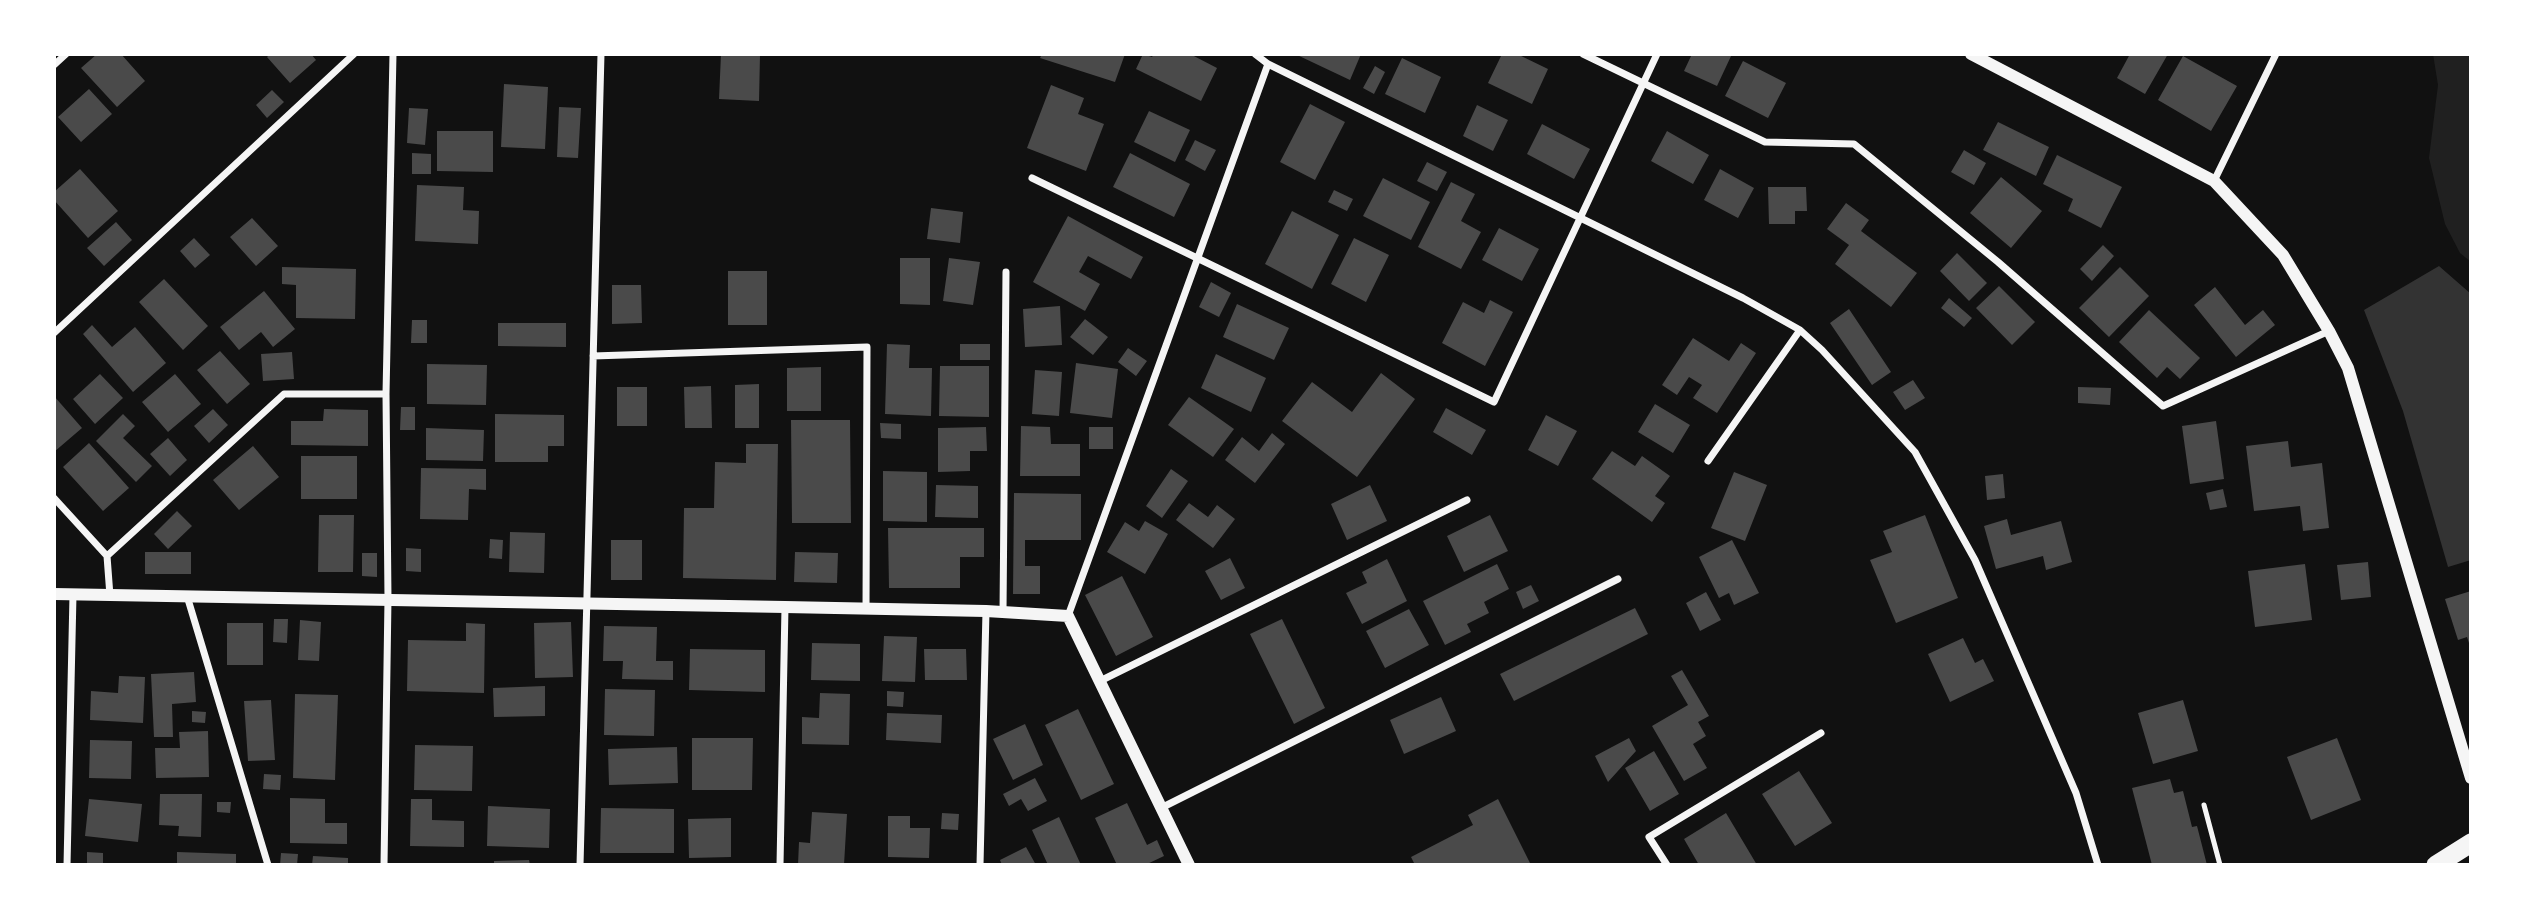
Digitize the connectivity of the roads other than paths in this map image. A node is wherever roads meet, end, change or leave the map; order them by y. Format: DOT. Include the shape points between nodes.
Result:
graph roads {
  1 [pos="66,54"];
  2 [pos="354,54"];
  3 [pos="393,54"];
  4 [pos="601,54"];
  5 [pos="1255,54"];
  6 [pos="1583,54"];
  7 [pos="1657,54"];
  8 [pos="1971,54"];
  9 [pos="2276,54"];
  10 [pos="1268,64"];
  11 [pos="54,65"];
  12 [pos="1643,85"];
  13 [pos="1032,178"];
  14 [pos="2214,181"];
  15 [pos="1580,218"];
  16 [pos="1199,258"];
  17 [pos="1006,272"];
  18 [pos="1800,330"];
  19 [pos="2329,331"];
  20 [pos="54,333"];
  21 [pos="593,356"];
  22 [pos="386,394"];
  23 [pos="1708,461"];
  24 [pos="54,498"];
  25 [pos="1467,500"];
  26 [pos="107,556"];
  27 [pos="1618,579"];
  28 [pos="54,594"];
  29 [pos="73,595"];
  30 [pos="110,596"];
  31 [pos="187,596"];
  32 [pos="388,599"];
  33 [pos="587,603"];
  34 [pos="785,607"];
  35 [pos="866,609"];
  36 [pos="986,611"];
  37 [pos="1003,612"];
  38 [pos="1068,616"];
  39 [pos="1100,681"];
  40 [pos="1821,733"];
  41 [pos="2471,778"];
  42 [pos="2204,805"];
  43 [pos="1161,808"];
  44 [pos="2471,843"];
  45 [pos="1184,863"];
  46 [pos="66,865"];
  47 [pos="268,865"];
  48 [pos="384,865"];
  49 [pos="580,865"];
  50 [pos="780,865"];
  51 [pos="980,865"];
  52 [pos="1667,865"];
  53 [pos="2098,865"];
  54 [pos="2220,865"];
  55 [pos="2437,865"];
  1 -- 11 [label="street"];
  2 -- 20 [label="street"];
  3 -- 22 [label="street"];
  4 -- 21 [label="street"];
  5 -- 10 [label="street"];
  6 -- 12 [label="street"];
  7 -- 12 [label="street"];
  8 -- 14 [label="street"];
  9 -- 14 [label="street"];
  10 -- 15 [label="street"];
  10 -- 16 [label="street"];
  12 -- 15 [label="street"];
  12 -- 19 [label="street" via="1765,142 1854,144 2163,406"];
  13 -- 16 [label="street"];
  14 -- 19 [label="street" via="2283,255"];
  15 -- 16 [label="street" via="1494,402"];
  15 -- 18 [label="street"];
  16 -- 38 [label="street"];
  17 -- 37 [label="street"];
  18 -- 23 [label="street"];
  18 -- 53 [label="street" via="1915,452 1975,560 2076,793"];
  19 -- 41 [label="street" via="2348,368"];
  21 -- 33 [label="street"];
  21 -- 35 [label="street" via="867,347"];
  22 -- 26 [label="street" via="284,394"];
  22 -- 32 [label="street"];
  24 -- 26 [label="street"];
  25 -- 39 [label="street"];
  26 -- 30 [label="street"];
  27 -- 43 [label="street"];
  28 -- 29 [label="street"];
  29 -- 30 [label="street"];
  29 -- 46 [label="street"];
  30 -- 31 [label="street"];
  31 -- 32 [label="street"];
  31 -- 47 [label="street"];
  32 -- 33 [label="street"];
  32 -- 48 [label="street"];
  33 -- 34 [label="street"];
  33 -- 49 [label="street"];
  34 -- 35 [label="street"];
  34 -- 50 [label="street"];
  35 -- 36 [label="street"];
  36 -- 37 [label="street"];
  36 -- 51 [label="street"];
  37 -- 38 [label="street"];
  38 -- 39 [label="street"];
  39 -- 43 [label="street"];
  40 -- 52 [label="street" via="1649,837"];
  42 -- 54 [label="lane"];
  43 -- 45 [label="street"];
  44 -- 55 [label="highway"];
}
